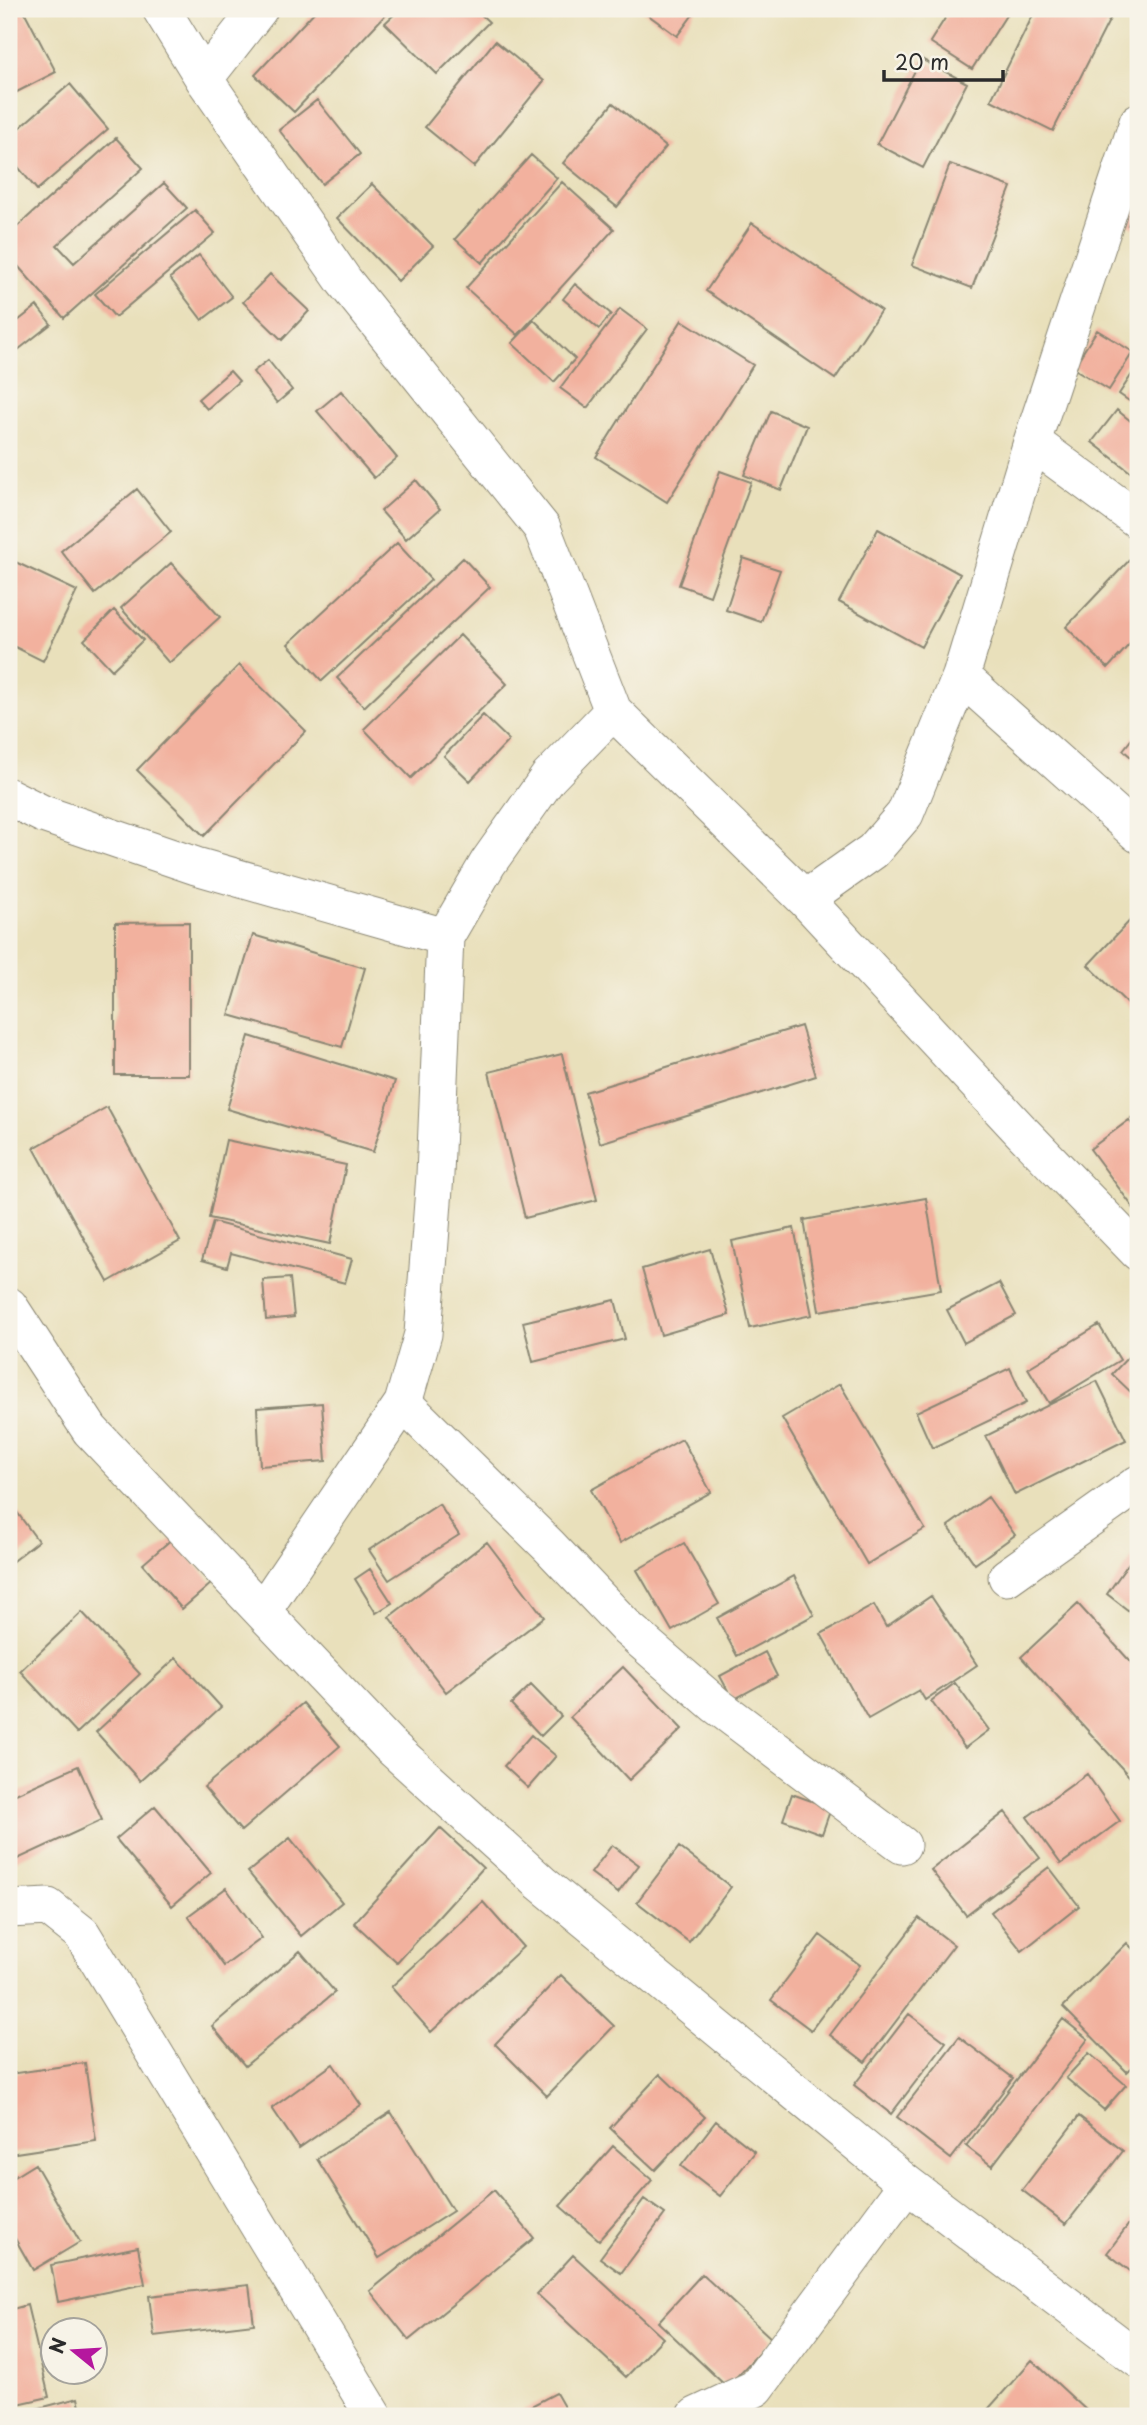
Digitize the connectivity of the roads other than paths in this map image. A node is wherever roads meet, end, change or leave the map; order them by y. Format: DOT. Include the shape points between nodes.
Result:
graph roads {
  1 [pos="161,9"];
  2 [pos="259,9"];
  3 [pos="204,79"];
  4 [pos="1138,122"];
  5 [pos="1032,442"];
  6 [pos="1138,520"];
  7 [pos="961,676"];
  8 [pos="613,710"];
  9 [pos="9,797"];
  10 [pos="1138,834"];
  11 [pos="805,898"];
  12 [pos="445,937"];
  13 [pos="1138,1252"];
  14 [pos="9,1306"];
  15 [pos="403,1403"];
  16 [pos="1138,1484"];
  17 [pos="1007,1577"];
  18 [pos="263,1610"];
  19 [pos="902,1845"];
  20 [pos="9,1909"];
  21 [pos="907,2184"];
  22 [pos="1138,2359"];
  23 [pos="374,2416"];
  24 [pos="696,2416"];
  1 -- 3 [label="street"];
  2 -- 3 [label="street"];
  3 -- 8 [label="street" via="344,281 542,528"];
  4 -- 5 [label="street"];
  5 -- 6 [label="street"];
  5 -- 7 [label="street"];
  7 -- 10 [label="street"];
  7 -- 11 [label="street" via="905,814 873,851"];
  8 -- 11 [label="street"];
  8 -- 12 [label="street" via="548,778 488,863"];
  9 -- 12 [label="street" via="43,814 196,866"];
  11 -- 13 [label="street"];
  12 -- 15 [label="street" via="423,1334"];
  14 -- 18 [label="street" via="90,1430"];
  15 -- 18 [label="street"];
  15 -- 19 [label="street" via="628,1629 716,1705"];
  16 -- 17 [label="street"];
  18 -- 21 [label="street" via="389,1745 541,1883"];
  20 -- 23 [label="street" via="48,1908 82,1934"];
  21 -- 22 [label="street"];
  21 -- 24 [label="street" via="756,2388"];
}
